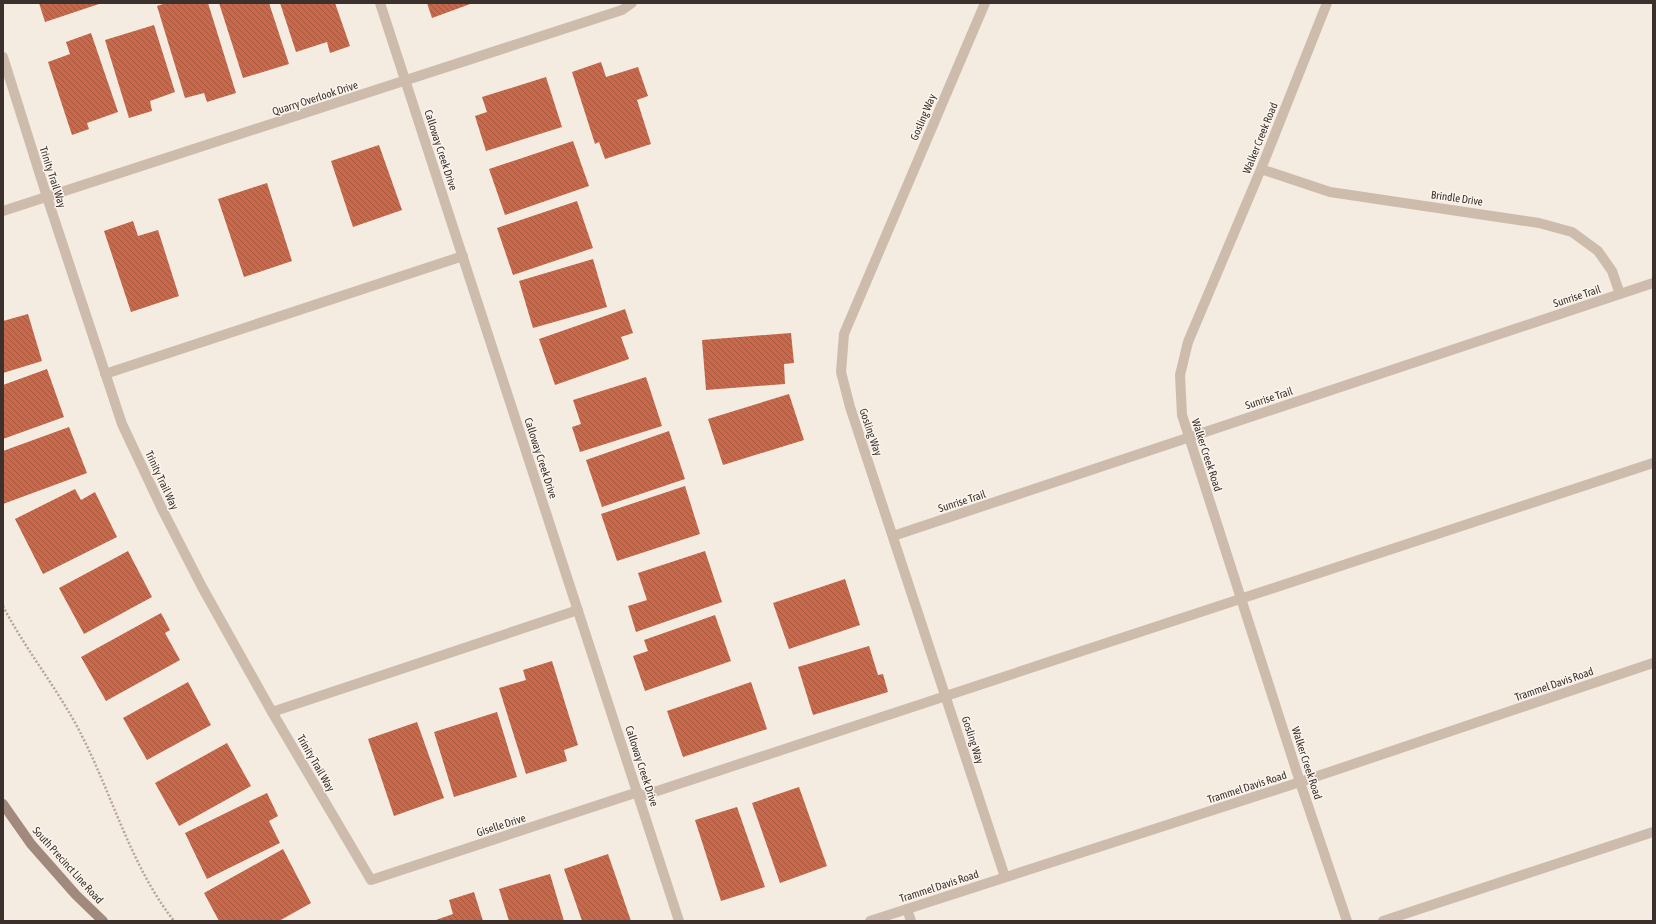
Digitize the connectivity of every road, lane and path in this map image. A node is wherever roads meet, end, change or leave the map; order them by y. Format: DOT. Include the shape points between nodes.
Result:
graph roads {
  1 [pos="380,3"];
  2 [pos="632,3"];
  3 [pos="985,3"];
  4 [pos="1327,3"];
  5 [pos="3,57"];
  6 [pos="405,81"];
  7 [pos="1261,169"];
  8 [pos="47,197"];
  9 [pos="3,211"];
  10 [pos="463,256"];
  11 [pos="1653,283"];
  12 [pos="1620,294"];
  13 [pos="105,374"];
  14 [pos="1189,437"];
  15 [pos="1653,462"];
  16 [pos="893,536"];
  17 [pos="1241,599"];
  18 [pos="3,606"];
  19 [pos="578,610"];
  20 [pos="1653,664"];
  21 [pos="946,695"];
  22 [pos="272,712"];
  23 [pos="1300,782"];
  24 [pos="638,795"];
  25 [pos="3,804"];
  26 [pos="1653,832"];
  27 [pos="1005,877"];
  28 [pos="371,880"];
  29 [pos="907,909"];
  30 [pos="103,921"];
  31 [pos="174,921"];
  32 [pos="680,921"];
  33 [pos="870,921"];
  34 [pos="911,921"];
  35 [pos="1347,921"];
  36 [pos="1383,921"];
  1 -- 6 [label="street, Calloway Creek Drive"];
  2 -- 6 [label="street, Quarry Overlook Drive" via="622,10"];
  3 -- 16 [label="street, Gosling Way" via="844,334 841,372"];
  4 -- 7 [label="street, Walker Creek Road"];
  5 -- 8 [label="street, Trinity Trail Way"];
  6 -- 8 [label="street, Quarry Overlook Drive"];
  6 -- 10 [label="street, Calloway Creek Drive"];
  7 -- 12 [label="street, Brindle Drive" via="1330,192 1539,223 1572,232 1598,251 1612,271"];
  7 -- 14 [label="street, Walker Creek Road" via="1188,342 1180,375 1182,415"];
  8 -- 9 [label="street, Quarry Overlook Drive"];
  8 -- 13 [label="street, Trinity Trail Way"];
  10 -- 13 [label="street"];
  10 -- 19 [label="street, Calloway Creek Drive"];
  11 -- 12 [label="street, Sunrise Trail"];
  12 -- 14 [label="street, Sunrise Trail"];
  13 -- 22 [label="street, Trinity Trail Way" via="122,424 163,511"];
  14 -- 16 [label="street, Sunrise Trail"];
  14 -- 17 [label="street, Walker Creek Road"];
  15 -- 17 [label="street, Giselle Drive"];
  16 -- 21 [label="street, Gosling Way"];
  17 -- 21 [label="street, Giselle Drive"];
  17 -- 23 [label="street, Walker Creek Road"];
  18 -- 31 [label="path" via="16,632 53,686 82,736 133,851 154,892"];
  19 -- 22 [label="street"];
  19 -- 24 [label="street, Calloway Creek Drive"];
  20 -- 23 [label="street, Trammel Davis Road"];
  21 -- 24 [label="street, Giselle Drive"];
  21 -- 27 [label="street, Gosling Way"];
  22 -- 28 [label="street, Trinity Trail Way"];
  23 -- 27 [label="street, Trammel Davis Road"];
  23 -- 35 [label="street, Walker Creek Road"];
  24 -- 28 [label="street, Giselle Drive"];
  24 -- 32 [label="street, Calloway Creek Drive"];
  25 -- 30 [label="main road, South Precinct Line Road" via="31,844"];
  26 -- 36 [label="street"];
  27 -- 29 [label="street, Trammel Davis Road"];
  29 -- 33 [label="street, Trammel Davis Road"];
  29 -- 34 [label="street"];
}
